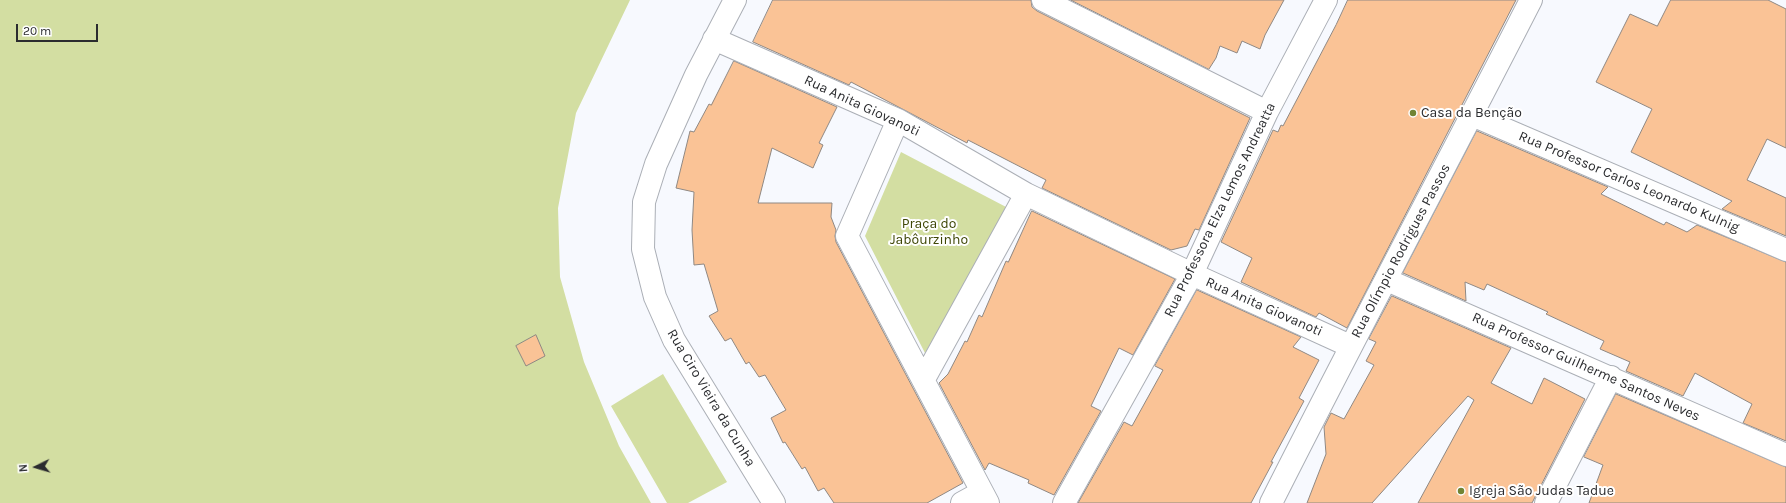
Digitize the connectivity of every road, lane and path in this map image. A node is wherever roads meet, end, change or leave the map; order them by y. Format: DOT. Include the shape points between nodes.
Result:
graph roads {
  1 [pos="734,0"];
  2 [pos="1043,0"];
  3 [pos="1326,0"];
  4 [pos="1531,0"];
  5 [pos="714,39"];
  6 [pos="1267,112"];
  7 [pos="1472,115"];
  8 [pos="898,120"];
  9 [pos="1026,194"];
  10 [pos="1786,250"];
  11 [pos="1192,274"];
  12 [pos="1387,280"];
  13 [pos="1350,346"];
  14 [pos="1611,377"];
  15 [pos="924,379"];
  16 [pos="1786,455"];
  17 [pos="985,498"];
  18 [pos="774,503"];
  19 [pos="962,503"];
  20 [pos="1064,503"];
  21 [pos="1271,503"];
  22 [pos="1546,503"];
  1 -- 5 [label="street, Rua Ciro Vieira da Cunha"];
  2 -- 6 [label="street"];
  3 -- 6 [label="street, Rua Professora Elza Lemos Andreatta"];
  4 -- 7 [label="street, Rua Olímpio Rodrigues Passos"];
  5 -- 8 [label="street, Rua Anita Giovanoti"];
  5 -- 18 [label="street, Rua Ciro Vieira da Cunha" via="656,164 644,202 643,249 655,297 674,340"];
  6 -- 11 [label="street, Rua Professora Elza Lemos Andreatta"];
  7 -- 10 [label="street, Rua Professor Carlos Leonardo Kulnig"];
  7 -- 12 [label="street, Rua Olímpio Rodrigues Passos"];
  8 -- 9 [label="street, Rua Anita Giovanoti"];
  8 -- 15 [label="street" via="847,236"];
  9 -- 11 [label="street, Rua Anita Giovanoti"];
  9 -- 15 [label="street"];
  11 -- 13 [label="street, Rua Anita Giovanoti"];
  11 -- 20 [label="street, Rua Professora Elza Lemos Andreatta"];
  12 -- 13 [label="street, Rua Olímpio Rodrigues Passos"];
  12 -- 14 [label="street, Rua Professor Guilherme Santos Neves"];
  13 -- 21 [label="street, Rua Olímpio Rodrigues Passos"];
  14 -- 16 [label="street, Rua Professor Guilherme Santos Neves"];
  14 -- 22 [label="street"];
  15 -- 17 [label="street"];
  17 -- 19 [label="street"];
}
